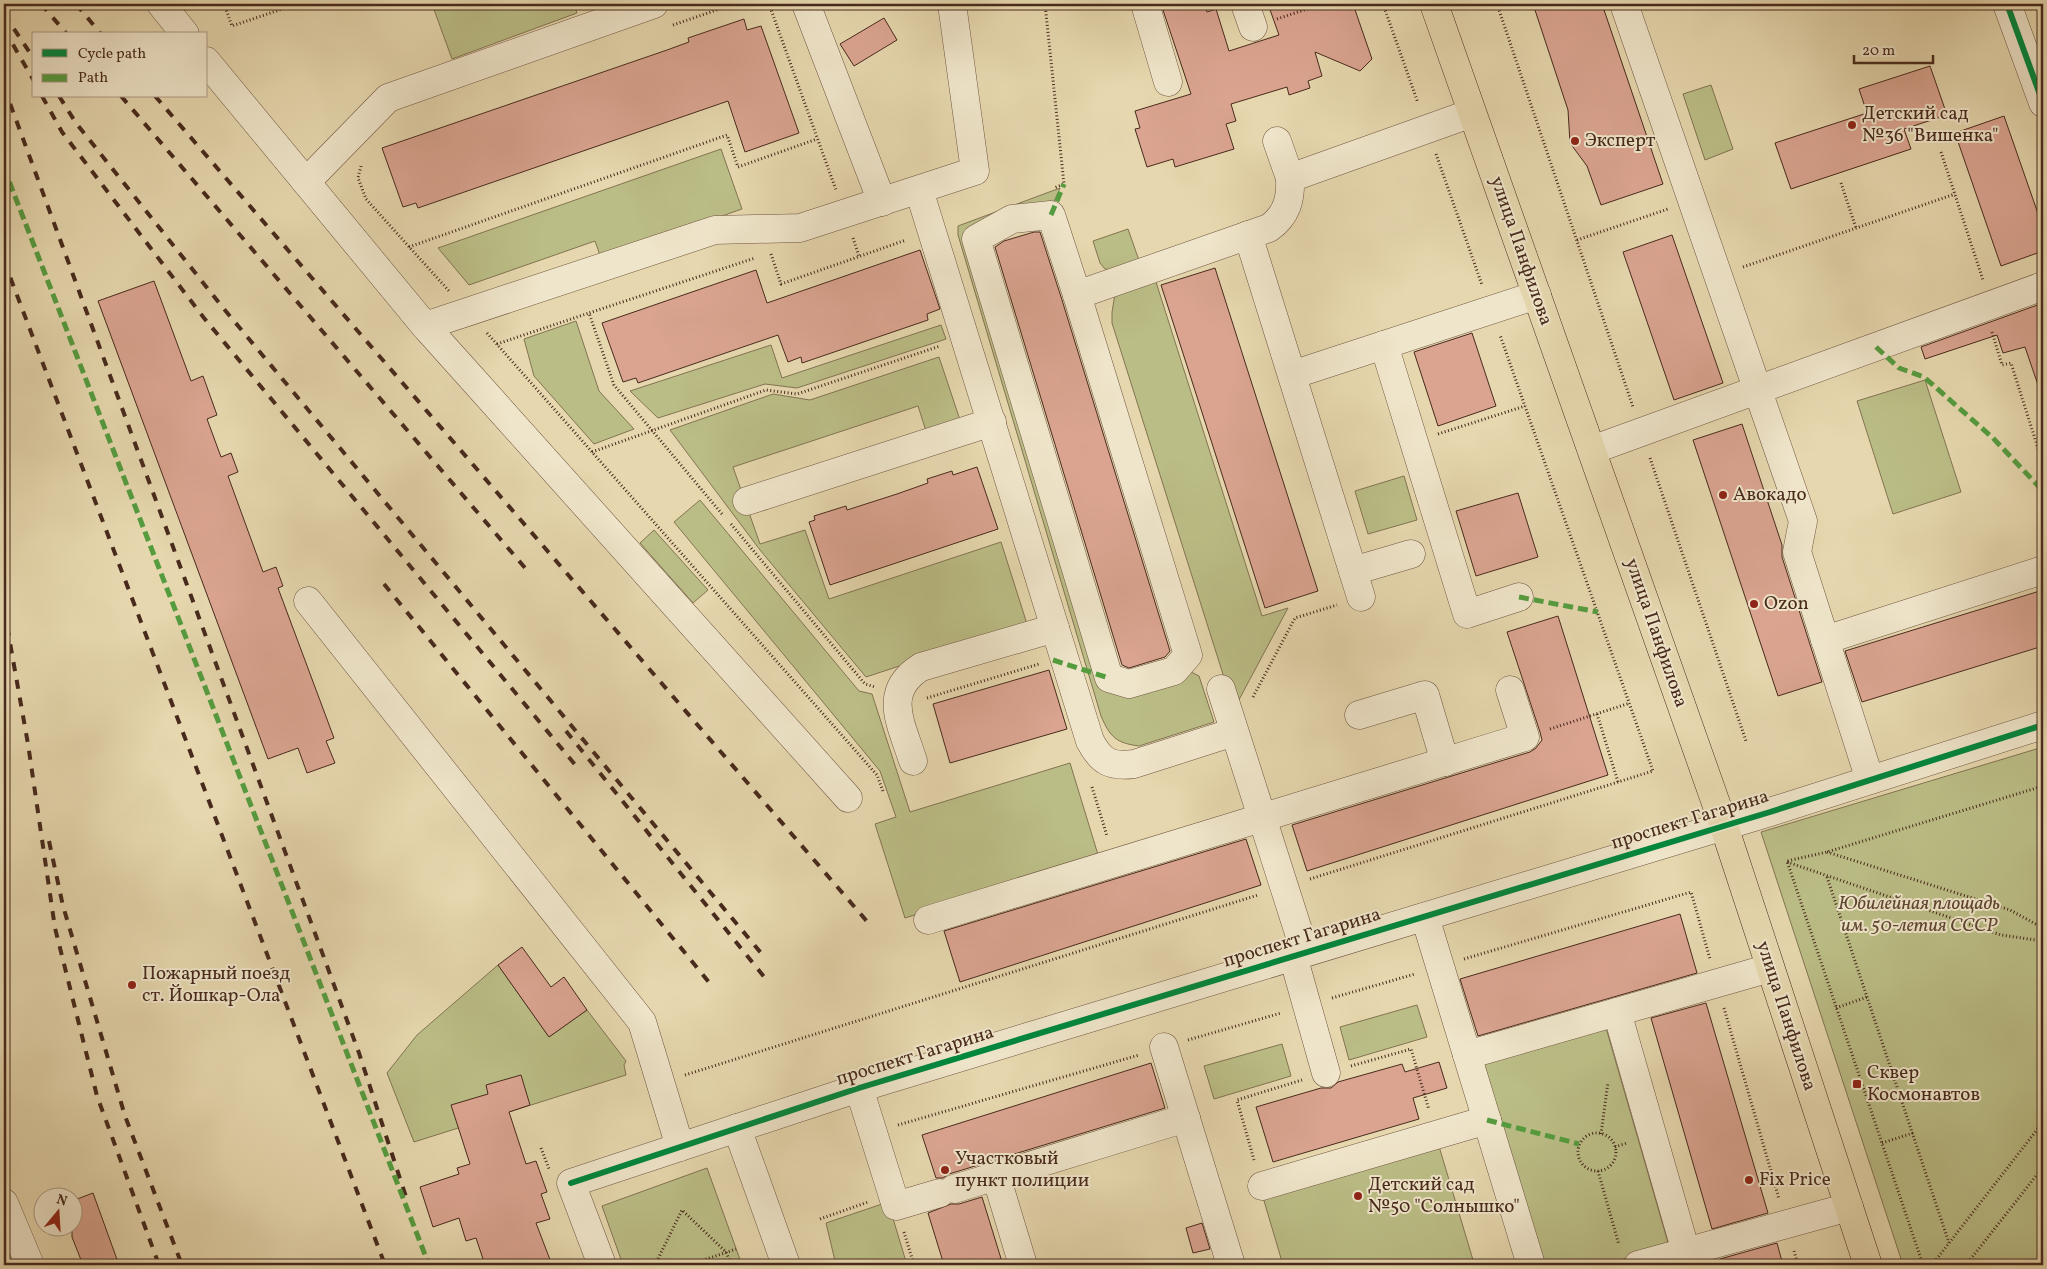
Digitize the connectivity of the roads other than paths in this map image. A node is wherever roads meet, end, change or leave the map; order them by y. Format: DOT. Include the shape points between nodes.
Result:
graph roads {
  1 [pos="161,4"];
  2 [pos="806,4"];
  3 [pos="952,4"];
  4 [pos="1145,4"];
  5 [pos="1434,4"];
  6 [pos="1624,4"];
  7 [pos="2007,4"];
  8 [pos="659,16"];
  9 [pos="182,32"];
  10 [pos="208,63"];
  11 [pos="1168,82"];
  12 [pos="2043,103"];
  13 [pos="1472,112"];
  14 [pos="1277,141"];
  15 [pos="1290,178"];
  16 [pos="306,182"];
  17 [pos="919,190"];
  18 [pos="882,202"];
  19 [pos="1248,235"];
  20 [pos="2043,286"];
  21 [pos="1077,295"];
  22 [pos="1537,295"];
  23 [pos="425,326"];
  24 [pos="1384,346"];
  25 [pos="1292,376"];
  26 [pos="1758,390"];
  27 [pos="992,422"];
  28 [pos="1592,450"];
  29 [pos="747,501"];
  30 [pos="1411,554"];
  31 [pos="2043,570"];
  32 [pos="1353,571"];
  33 [pos="1520,597"];
  34 [pos="1353,599"];
  35 [pos="308,601"];
  36 [pos="1055,628"];
  37 [pos="1825,640"];
  38 [pos="1221,688"];
  39 [pos="1510,690"];
  40 [pos="1359,715"];
  41 [pos="2043,725"];
  42 [pos="1234,732"];
  43 [pos="913,761"];
  44 [pos="1445,762"];
  45 [pos="1870,780"];
  46 [pos="848,798"];
  47 [pos="1262,818"];
  48 [pos="1724,826"];
  49 [pos="1425,917"];
  50 [pos="928,920"];
  51 [pos="1299,954"];
  52 [pos="1770,968"];
  53 [pos="1617,1012"];
  54 [pos="1164,1047"];
  55 [pos="1467,1055"];
  56 [pos="1326,1073"];
  57 [pos="859,1088"];
  58 [pos="1186,1118"];
  59 [pos="1487,1120"];
  60 [pos="737,1128"];
  61 [pos="680,1147"];
  62 [pos="996,1176"];
  63 [pos="1262,1186"];
  64 [pos="4,1203"];
  65 [pos="1849,1207"];
  66 [pos="1686,1252"];
  67 [pos="1629,1256"];
  68 [pos="30,1265"];
  69 [pos="602,1265"];
  70 [pos="786,1265"];
  71 [pos="1024,1265"];
  72 [pos="1231,1265"];
  73 [pos="1531,1265"];
  74 [pos="1868,1265"];
  1 -- 9 [label="street"];
  2 -- 18 [label="street"];
  3 -- 17 [label="street" via="975,170"];
  4 -- 11 [label="street"];
  5 -- 13 [label="main road, улица Панфилова"];
  6 -- 26 [label="street"];
  7 -- 12 [label="street"];
  8 -- 16 [label="street" via="388,98"];
  10 -- 16 [label="street"];
  13 -- 15 [label="street"];
  13 -- 22 [label="main road, улица Панфилова"];
  14 -- 15 [label="street"];
  15 -- 19 [label="street" via="1290,193 1279,220 1269,228"];
  16 -- 23 [label="street"];
  17 -- 18 [label="street"];
  17 -- 27 [label="street"];
  18 -- 23 [label="street" via="800,228 714,230"];
  19 -- 21 [label="street"];
  19 -- 25 [label="street"];
  20 -- 26 [label="street"];
  21 -- 21 [label="street" via="1051,215 1012,219 976,239 1109,678 1129,684 1174,671 1188,655"];
  22 -- 24 [label="street"];
  22 -- 28 [label="main road, улица Панфилова"];
  23 -- 46 [label="street"];
  24 -- 25 [label="street"];
  24 -- 33 [label="street" via="1467,614"];
  25 -- 32 [label="street"];
  26 -- 28 [label="street"];
  26 -- 37 [label="street" via="1803,521 1796,552"];
  27 -- 29 [label="street"];
  27 -- 36 [label="street"];
  28 -- 48 [label="main road, улица Панфилова"];
  30 -- 32 [label="street"];
  31 -- 37 [label="street"];
  32 -- 34 [label="street"];
  35 -- 61 [label="street" via="642,1022"];
  36 -- 42 [label="street" via="1090,742 1107,762 1121,766 1134,764"];
  36 -- 43 [label="street" via="921,667 911,674 902,683 897,708"];
  37 -- 45 [label="street"];
  38 -- 42 [label="street"];
  39 -- 44 [label="street" via="1525,737"];
  40 -- 44 [label="street" via="1425,695"];
  41 -- 45 [label="street, проспект Гагарина"];
  42 -- 47 [label="street"];
  44 -- 47 [label="street"];
  45 -- 48 [label="street, проспект Гагарина"];
  47 -- 50 [label="street"];
  47 -- 51 [label="street" via="1284,887"];
  48 -- 49 [label="street, проспект Гагарина"];
  48 -- 52 [label="main road, улица Панфилова"];
  49 -- 51 [label="street, проспект Гагарина"];
  49 -- 55 [label="street"];
  51 -- 56 [label="street"];
  51 -- 57 [label="street, проспект Гагарина"];
  52 -- 53 [label="street"];
  52 -- 65 [label="main road, улица Панфилова"];
  53 -- 55 [label="street"];
  53 -- 66 [label="street"];
  54 -- 58 [label="street"];
  55 -- 59 [label="street"];
  57 -- 60 [label="street, проспект Гагарина"];
  57 -- 62 [label="street" via="894,1200 947,1191"];
  58 -- 62 [label="street"];
  58 -- 72 [label="street"];
  59 -- 63 [label="street"];
  59 -- 73 [label="street"];
  60 -- 61 [label="street, проспект Гагарина"];
  60 -- 70 [label="street"];
  61 -- 69 [label="street, проспект Гагарина" via="571,1183"];
  62 -- 71 [label="street"];
  64 -- 68 [label="street"];
  65 -- 66 [label="street"];
  65 -- 74 [label="main road, улица Панфилова"];
  66 -- 67 [label="street"];
}
